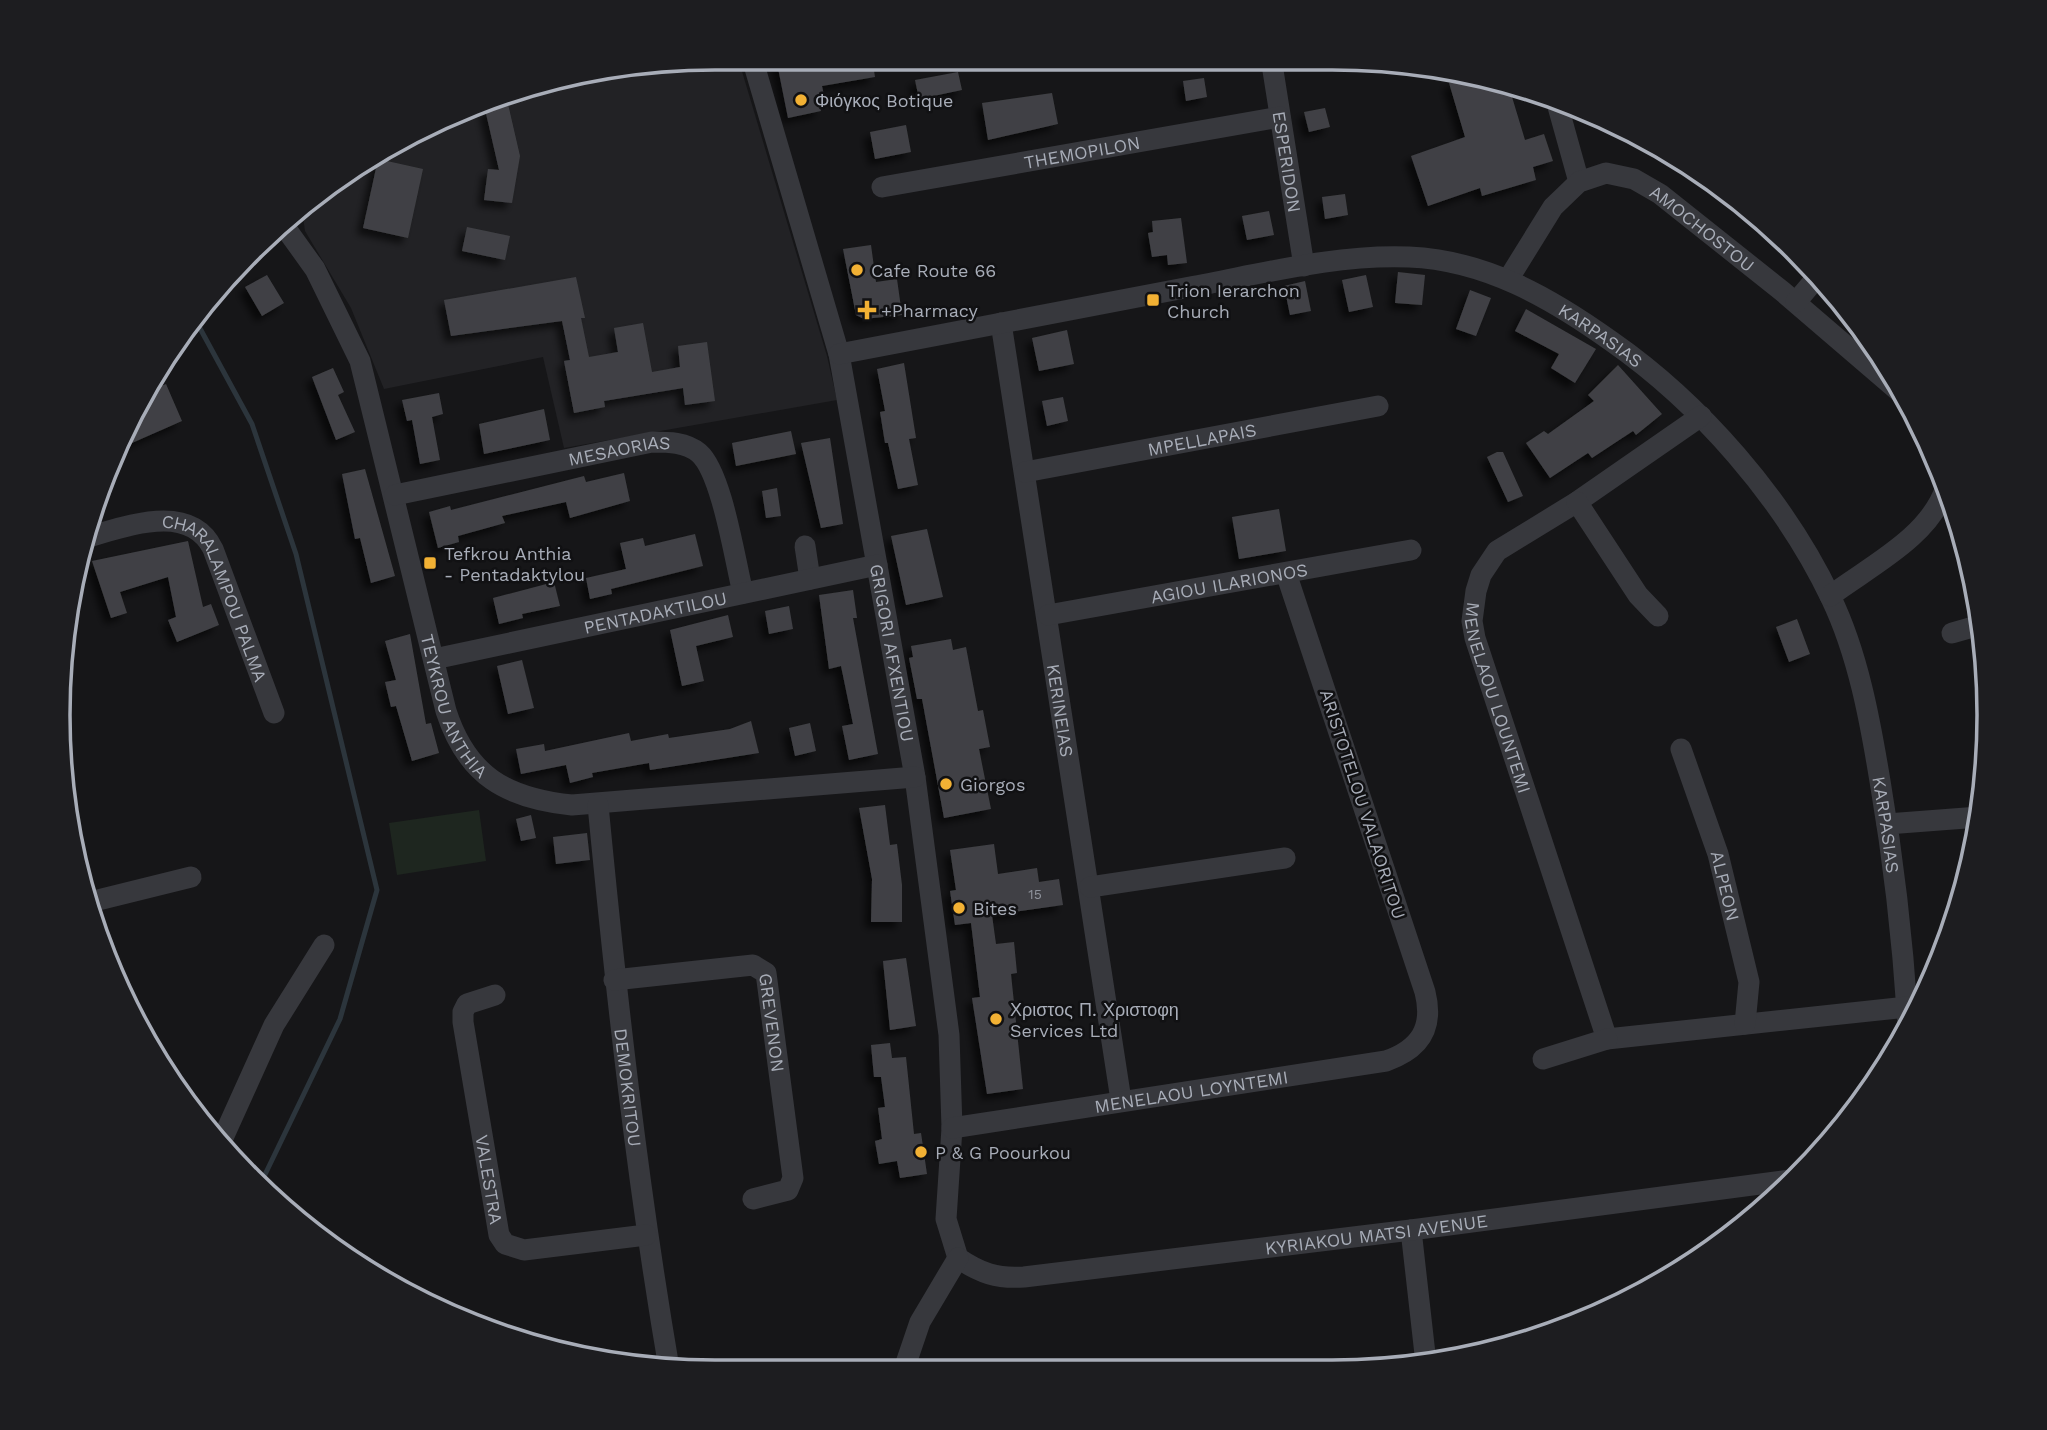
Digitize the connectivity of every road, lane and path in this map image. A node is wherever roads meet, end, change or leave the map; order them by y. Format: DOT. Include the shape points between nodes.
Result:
graph roads {
  1 [pos="755,70"];
  2 [pos="1272,70"];
  3 [pos="1559,112"];
  4 [pos="1280,117"];
  5 [pos="1579,182"];
  6 [pos="882,187"];
  7 [pos="288,232"];
  8 [pos="1304,266"];
  9 [pos="1508,278"];
  10 [pos="1811,284"];
  11 [pos="1796,302"];
  12 [pos="1001,323"];
  13 [pos="839,354"];
  14 [pos="1879,374"];
  15 [pos="1378,406"];
  16 [pos="1701,416"];
  17 [pos="1025,472"];
  18 [pos="395,495"];
  19 [pos="1940,499"];
  20 [pos="1577,502"];
  21 [pos="96,535"];
  22 [pos="805,546"];
  23 [pos="1411,550"];
  24 [pos="877,565"];
  25 [pos="1286,573"];
  26 [pos="810,579"];
  27 [pos="743,593"];
  28 [pos="1830,596"];
  29 [pos="1048,615"];
  30 [pos="1658,616"];
  31 [pos="1971,628"];
  32 [pos="1952,633"];
  33 [pos="434,659"];
  34 [pos="274,713"];
  35 [pos="1681,749"];
  36 [pos="915,777"];
  37 [pos="598,805"];
  38 [pos="1968,818"];
  39 [pos="1887,824"];
  40 [pos="1285,858"];
  41 [pos="191,877"];
  42 [pos="1090,887"];
  43 [pos="97,900"];
  44 [pos="324,945"];
  45 [pos="614,980"];
  46 [pos="495,995"];
  47 [pos="1906,1007"];
  48 [pos="1902,1016"];
  49 [pos="1745,1024"];
  50 [pos="1423,1037"];
  51 [pos="1607,1040"];
  52 [pos="1543,1059"];
  53 [pos="1121,1100"];
  54 [pos="953,1128"];
  55 [pos="225,1134"];
  56 [pos="1776,1182"];
  57 [pos="753,1199"];
  58 [pos="1411,1230"];
  59 [pos="646,1235"];
  60 [pos="958,1258"];
  61 [pos="1425,1353"];
  62 [pos="666,1358"];
  63 [pos="907,1360"];
  1 -- 13 [label="street, GRIGORI AFXENTIOU"];
  2 -- 4 [label="street, ESPERIDON"];
  3 -- 5 [label="street"];
  4 -- 6 [label="street, THEMOPILON"];
  4 -- 8 [label="street, ESPERIDON"];
  5 -- 9 [label="street" via="1553,207"];
  5 -- 11 [label="street, AMOCHOSTOU" via="1606,173 1647,185"];
  7 -- 18 [label="street, TEYKROU ANTHIA" via="328,293 360,361"];
  8 -- 9 [label="street, KARPASIAS" via="1410,257 1452,262"];
  8 -- 12 [label="street, KARPASIAS"];
  9 -- 16 [label="street, KARPASIAS" via="1582,320 1631,355"];
  10 -- 11 [label="street"];
  11 -- 14 [label="street, AMOCHOSTOU"];
  12 -- 13 [label="street, KARPASIAS"];
  12 -- 17 [label="street, KERINEIAS"];
  13 -- 24 [label="street, GRIGORI AFXENTIOU"];
  15 -- 17 [label="street, MPELLAPAIS"];
  16 -- 20 [label="street, MENELAOU LOUNTEMI"];
  16 -- 28 [label="street, KARPASIAS" via="1763,491"];
  17 -- 29 [label="street, KERINEIAS"];
  18 -- 27 [label="street, MESAORIAS" via="652,442 685,445 705,458 716,482"];
  18 -- 33 [label="street, TEYKROU ANTHIA"];
  19 -- 28 [label="street" via="1918,531"];
  20 -- 30 [label="street" via="1638,595"];
  20 -- 51 [label="street, MENELAOU LOUNTEMI" via="1497,551 1476,591 1472,621"];
  21 -- 34 [label="street, CHARALAMPOU PALMA" via="167,521 188,524 202,534 214,549"];
  22 -- 26 [label="street"];
  23 -- 25 [label="street, AGIOU ILARIONOS"];
  24 -- 26 [label="street, PENTADAKTILOU"];
  24 -- 36 [label="street, GRIGORI AFXENTIOU"];
  25 -- 29 [label="street, AGIOU ILARIONOS"];
  25 -- 50 [label="street, ARISTOTELOU VALAORITOU" via="1425,992 1429,1018"];
  26 -- 27 [label="street, PENTADAKTILOU"];
  27 -- 33 [label="street, PENTADAKTILOU"];
  28 -- 39 [label="street, KARPASIAS" via="1868,712"];
  29 -- 42 [label="street, KERINEIAS"];
  31 -- 32 [label="street"];
  33 -- 37 [label="street, TEYKROU ANTHIA" via="451,727 479,769 524,797"];
  35 -- 49 [label="street, ALPEON" via="1718,854 1749,982"];
  36 -- 37 [label="street, TEYKROU ANTHIA"];
  36 -- 54 [label="street, GRIGORI AFXENTIOU" via="949,1035"];
  37 -- 45 [label="street, DEMOKRITOU"];
  38 -- 39 [label="street"];
  39 -- 47 [label="street, KARPASIAS"];
  40 -- 42 [label="street"];
  41 -- 43 [label="street"];
  42 -- 53 [label="street, KERINEIAS"];
  44 -- 55 [label="street" via="274,1025"];
  45 -- 57 [label="street, GREVENON" via="752,965 766,973 793,1178 788,1189"];
  45 -- 59 [label="street, DEMOKRITOU"];
  46 -- 59 [label="street, VALESTRA" via="467,1004 463,1022 499,1235 505,1244 524,1250"];
  48 -- 49 [label="street"];
  49 -- 51 [label="street"];
  50 -- 53 [label="street, MENELAOU LOYNTEMI" via="1407,1052 1385,1061"];
  51 -- 52 [label="street"];
  53 -- 54 [label="street, MENELAOU LOYNTEMI"];
  54 -- 60 [label="street, GRIGORI AFXENTIOU" via="946,1219"];
  56 -- 58 [label="street, KYRIAKOU MATSI AVENUE"];
  58 -- 60 [label="street, KYRIAKOU MATSI AVENUE" via="1006,1278 981,1273"];
  58 -- 61 [label="street"];
  59 -- 62 [label="street, DEMOKRITOU"];
  60 -- 63 [label="street" via="920,1322"];
}
